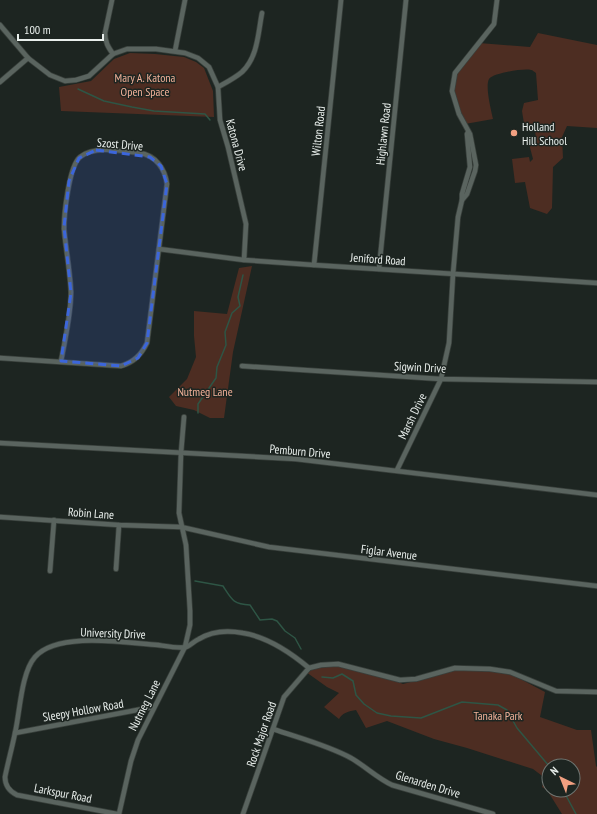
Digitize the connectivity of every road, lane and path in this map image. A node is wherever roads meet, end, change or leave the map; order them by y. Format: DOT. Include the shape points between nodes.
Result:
graph roads {
  1 [pos="112,0"];
  2 [pos="185,0"];
  3 [pos="341,0"];
  4 [pos="406,0"];
  5 [pos="498,0"];
  6 [pos="262,13"];
  7 [pos="0,25"];
  8 [pos="176,52"];
  9 [pos="113,54"];
  10 [pos="28,58"];
  11 [pos="0,82"];
  12 [pos="218,87"];
  13 [pos="159,249"];
  14 [pos="244,260"];
  15 [pos="314,265"];
  16 [pos="379,269"];
  17 [pos="453,274"];
  18 [pos="597,283"];
  19 [pos="0,358"];
  20 [pos="61,361"];
  21 [pos="242,366"];
  22 [pos="441,379"];
  23 [pos="597,382"];
  24 [pos="184,417"];
  25 [pos="0,443"];
  26 [pos="181,453"];
  27 [pos="397,470"];
  28 [pos="597,495"];
  29 [pos="0,517"];
  30 [pos="54,520"];
  31 [pos="120,525"];
  32 [pos="182,527"];
  33 [pos="116,569"];
  34 [pos="50,571"];
  35 [pos="597,586"];
  36 [pos="185,647"];
  37 [pos="309,668"];
  38 [pos="597,692"];
  39 [pos="153,708"];
  40 [pos="273,729"];
  41 [pos="16,733"];
  42 [pos="7,787"];
  43 [pos="118,814"];
  44 [pos="243,814"];
  45 [pos="493,814"];
  1 -- 9 [label="street" via="105,39"];
  2 -- 8 [label="street"];
  3 -- 15 [label="street, Wilton Road"];
  4 -- 16 [label="street, Highlawn Road"];
  5 -- 17 [label="street, Marsh Drive" via="494,24 455,73 452,91 468,132 470,167 458,217"];
  6 -- 12 [label="street" via="256,46 250,62 242,72"];
  7 -- 10 [label="street, Katona Drive"];
  8 -- 9 [label="street, Katona Drive" via="127,49"];
  8 -- 12 [label="street, Katona Drive" via="192,55 203,61 212,72"];
  9 -- 10 [label="street, Katona Drive" via="89,76 70,81 57,79"];
  10 -- 11 [label="street"];
  12 -- 14 [label="street, Katona Drive" via="220,120 246,224"];
  13 -- 14 [label="street, Jeniford Road"];
  13 -- 20 [label="street, Szost Drive" via="146,343 138,358 121,366"];
  13 -- 20 [label="street, Szost Drive" via="167,184 165,174 157,161 142,154 96,150 79,158 69,181 64,227 71,293"];
  14 -- 15 [label="street, Jeniford Road"];
  15 -- 16 [label="street, Jeniford Road"];
  16 -- 17 [label="street, Jeniford Road"];
  17 -- 18 [label="street, Jeniford Road"];
  17 -- 22 [label="street, Marsh Drive" via="449,343"];
  19 -- 20 [label="street, Szost Drive"];
  21 -- 22 [label="street, Sigwin Drive"];
  22 -- 23 [label="street, Sigwin Drive"];
  22 -- 27 [label="street, Marsh Drive"];
  24 -- 26 [label="street, Nutmeg Lane"];
  25 -- 26 [label="street, Pemburn Drive"];
  26 -- 27 [label="street, Pemburn Drive" via="296,459"];
  26 -- 32 [label="street, Nutmeg Lane" via="179,513"];
  27 -- 28 [label="street, Pemburn Drive"];
  29 -- 30 [label="street, Robin Lane"];
  30 -- 31 [label="street, Robin Lane"];
  30 -- 34 [label="street"];
  31 -- 32 [label="street, Robin Lane"];
  31 -- 33 [label="street"];
  32 -- 35 [label="street, Figlar Avenue" via="269,547"];
  32 -- 36 [label="street, Nutmeg Lane" via="186,545 190,611"];
  36 -- 37 [label="street" via="212,633 242,633 259,637 290,652"];
  36 -- 39 [label="street, Nutmeg Lane"];
  36 -- 41 [label="street, University Drive" via="89,640 58,644 42,651 27,670"];
  37 -- 38 [label="street" via="338,664 400,680 416,679 455,668 490,669 510,672 556,691"];
  37 -- 40 [label="street, Rock Major Road" via="284,697"];
  39 -- 41 [label="street, Sleepy Hollow Road"];
  39 -- 43 [label="street, Nutmeg Lane" via="131,761"];
  40 -- 44 [label="street, Rock Major Road"];
  40 -- 45 [label="street, Glenarden Drive" via="350,758 392,785"];
  41 -- 42 [label="street, University Drive" via="5,777"];
  42 -- 43 [label="street, Larkspur Road" via="17,795"];
}
